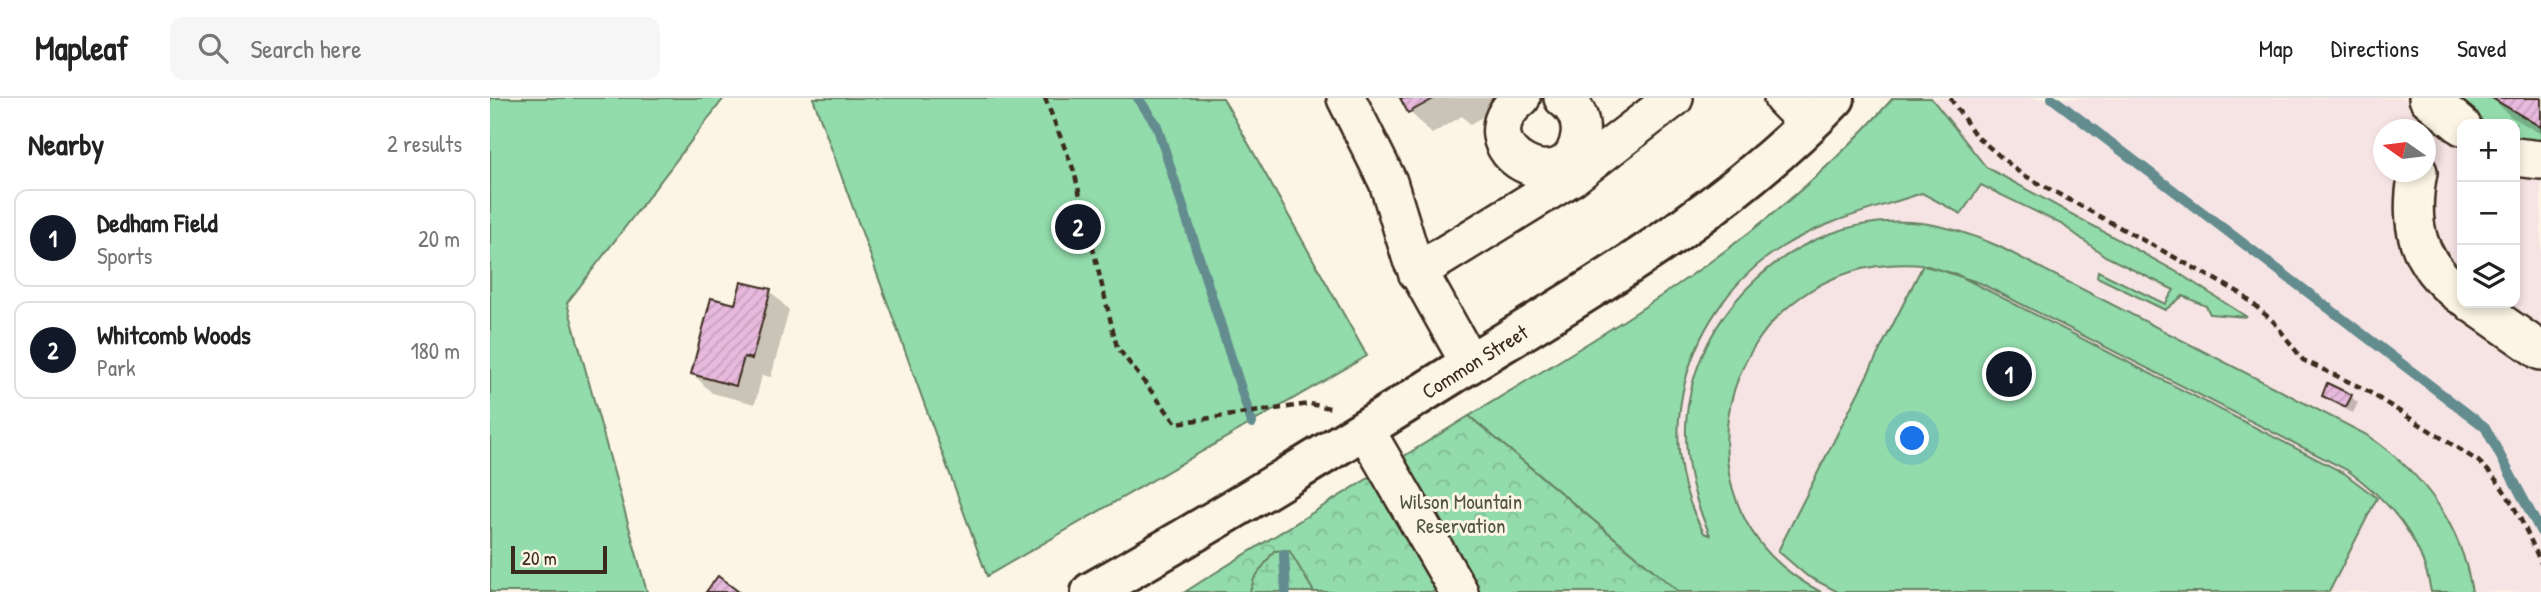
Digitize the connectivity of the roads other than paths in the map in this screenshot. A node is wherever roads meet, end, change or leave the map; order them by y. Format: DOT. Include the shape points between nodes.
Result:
graph roads {
  1 [pos="1346,98"];
  2 [pos="1521,98"];
  3 [pos="1563,98"];
  4 [pos="1674,98"];
  5 [pos="2425,98"];
  6 [pos="1809,107"];
  7 [pos="2424,119"];
  8 [pos="2457,122"];
  9 [pos="2520,158"];
  10 [pos="2541,160"];
  11 [pos="1572,167"];
  12 [pos="2416,182"];
  13 [pos="1418,272"];
  14 [pos="2457,291"];
  15 [pos="2479,308"];
  16 [pos="2541,351"];
  17 [pos="1471,364"];
  18 [pos="1366,431"];
  19 [pos="1091,592"];
  20 [pos="1459,592"];
  1 -- 13 [label="lane" via="1388,182"];
  2 -- 11 [label="lane" via="1506,115 1503,128 1509,153 1530,169"];
  3 -- 11 [label="lane" via="1578,114 1581,127"];
  4 -- 11 [label="lane"];
  5 -- 7 [label="lane"];
  5 -- 8 [label="lane"];
  6 -- 17 [label="main road, Common Street" via="1752,177 1632,265"];
  9 -- 10 [label="lane"];
  11 -- 13 [label="lane"];
  12 -- 14 [label="lane" via="2412,211 2418,243"];
  13 -- 17 [label="lane"];
  15 -- 16 [label="lane"];
  17 -- 18 [label="main road, Common Street"];
  18 -- 19 [label="main road, Common Street"];
  18 -- 20 [label="lane"];
}
